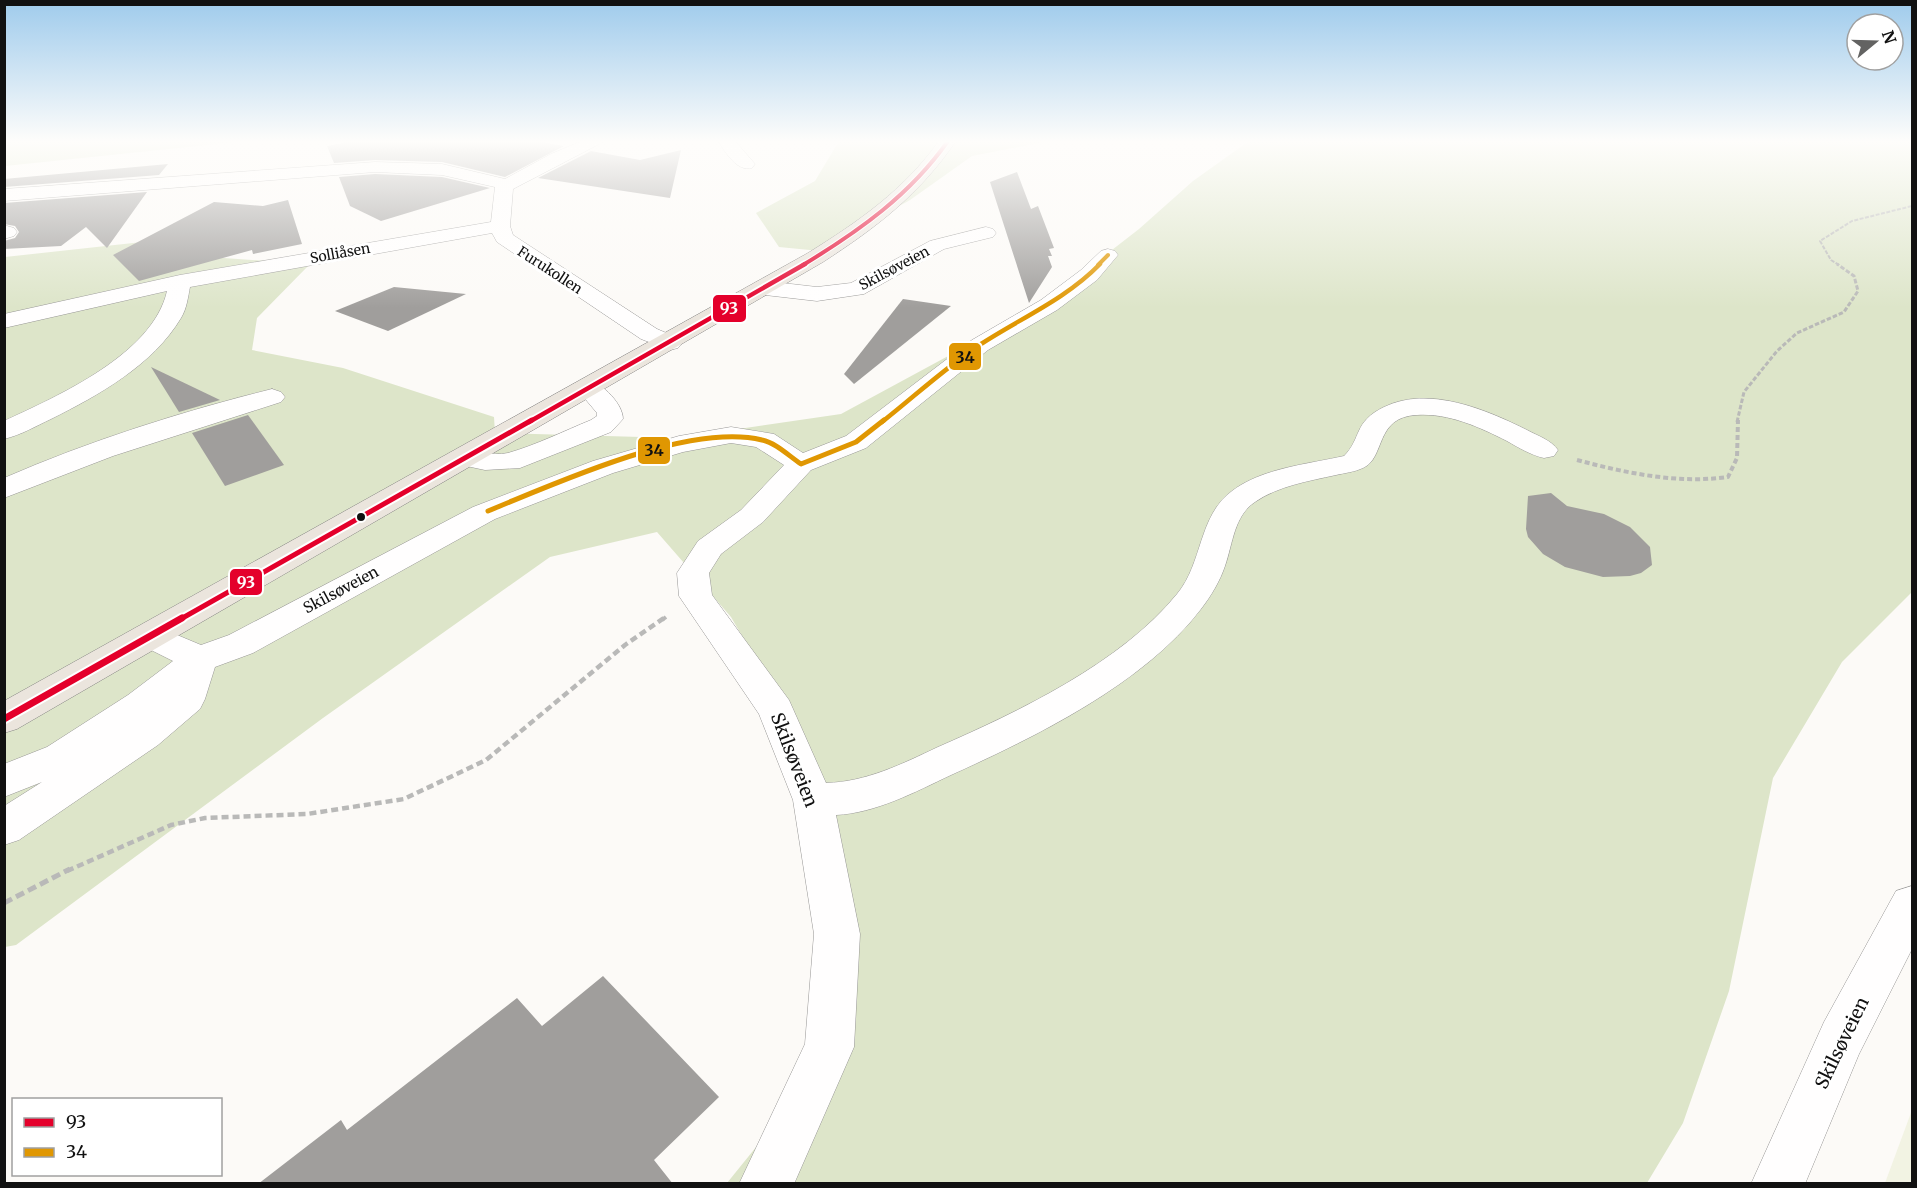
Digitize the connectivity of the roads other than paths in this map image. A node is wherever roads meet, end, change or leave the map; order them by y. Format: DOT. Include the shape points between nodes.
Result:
graph roads {
  1 [pos="503,196"];
  2 [pos="899,196"];
  3 [pos="500,226"];
  4 [pos="986,233"];
  5 [pos="1108,255"];
  6 [pos="180,282"];
  7 [pos="765,288"];
  8 [pos="4,321"];
  9 [pos="669,343"];
  10 [pos="589,388"];
  11 [pos="272,397"];
  12 [pos="4,431"];
  13 [pos="1544,450"];
  14 [pos="466,458"];
  15 [pos="801,464"];
  16 [pos="4,489"];
  17 [pos="151,636"];
  18 [pos="200,659"];
  19 [pos="4,719"];
  20 [pos="4,781"];
  21 [pos="813,800"];
  22 [pos="4,828"];
  23 [pos="1912,905"];
  24 [pos="766,1184"];
  25 [pos="1778,1184"];
  1 -- 3 [label="street"];
  2 -- 7 [label="main road" via="834,246"];
  3 -- 6 [label="street, Solliåsen"];
  3 -- 9 [label="street, Furukollen" via="510,244"];
  4 -- 7 [label="street, Skilsøveien" via="937,245 856,289 817,294"];
  5 -- 15 [label="street" via="1049,305 980,345 856,442"];
  6 -- 8 [label="street, Solliåsen"];
  6 -- 12 [label="street" via="170,317 126,362 43,414"];
  7 -- 9 [label="main road"];
  9 -- 10 [label="main road"];
  10 -- 14 [label="main road"];
  10 -- 14 [label="street" via="610,412 610,418 601,426 510,462"];
  11 -- 16 [label="street" via="134,439"];
  13 -- 21 [label="street" via="1493,423 1466,414 1417,408 1394,411 1375,424 1363,454 1354,462 1269,484 1235,502 1226,515 1206,575 1193,595 1171,621 1111,671 1008,733 891,785 852,797"];
  14 -- 17 [label="main road"];
  15 -- 18 [label="street, Skilsøveien" via="764,440 731,435 679,444 603,467 484,513 241,644"];
  15 -- 21 [label="street, Skilsøveien" via="752,516 709,548 693,573 696,596 776,710"];
  17 -- 18 [label="street"];
  17 -- 19 [label="main road"];
  18 -- 20 [label="street, Skilsøveien" via="141,705 61,758"];
  18 -- 22 [label="street" via="187,699 145,735"];
  21 -- 24 [label="street, Skilsøveien" via="837,934 829,1047"];
  23 -- 25 [label="street, Skilsøveien" via="1841,1039"];
}
